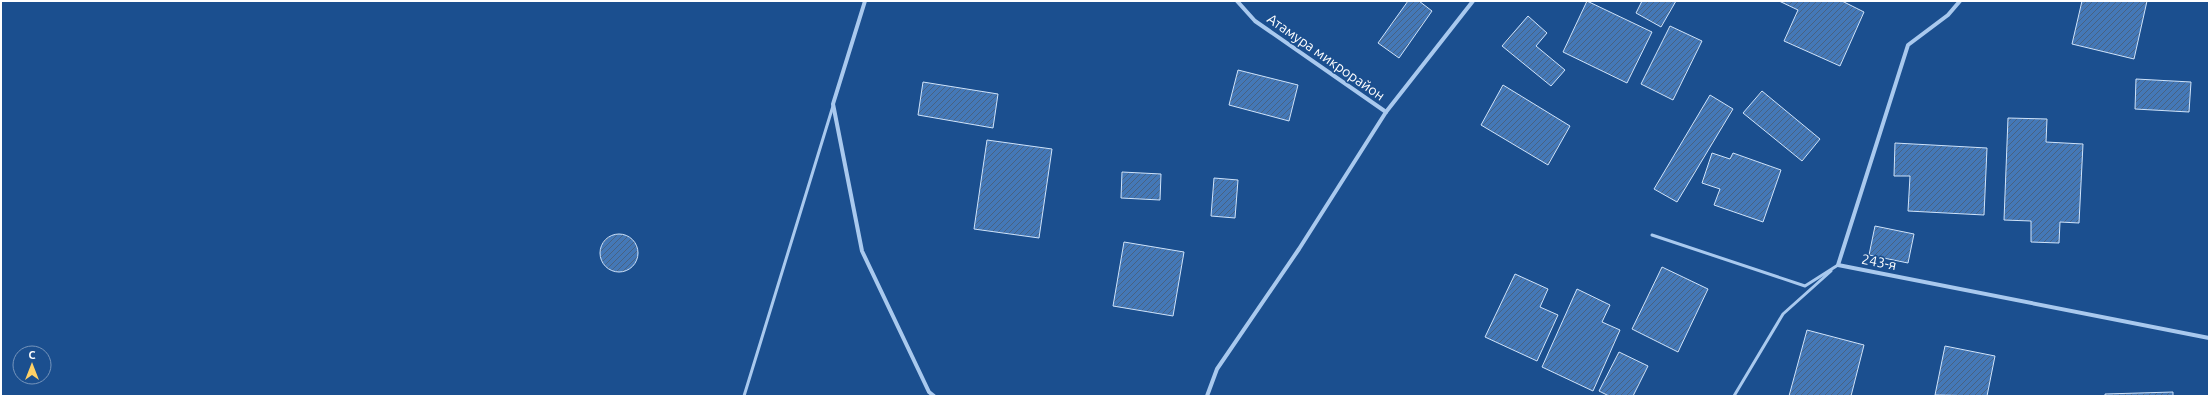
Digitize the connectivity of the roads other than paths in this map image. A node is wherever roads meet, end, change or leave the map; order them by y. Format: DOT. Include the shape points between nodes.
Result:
graph roads {
  1 [pos="865,1"];
  2 [pos="1237,1"];
  3 [pos="1473,1"];
  4 [pos="1960,1"];
  5 [pos="833,104"];
  6 [pos="1386,112"];
  7 [pos="1652,235"];
  8 [pos="1838,265"];
  9 [pos="2209,338"];
  10 [pos="744,396"];
  11 [pos="934,396"];
  12 [pos="1207,396"];
  13 [pos="1734,396"];
  1 -- 5 [label="street"];
  2 -- 6 [label="street, Атамура микрорайон" via="1255,21"];
  3 -- 6 [label="street"];
  4 -- 8 [label="street, 243-я" via="1948,15 1908,45"];
  5 -- 10 [label="lane"];
  5 -- 11 [label="street" via="862,251 929,392"];
  6 -- 12 [label="street" via="1299,249 1217,369"];
  7 -- 8 [label="lane" via="1805,286"];
  8 -- 9 [label="street, 243-я"];
  8 -- 13 [label="lane" via="1783,314"];
}
